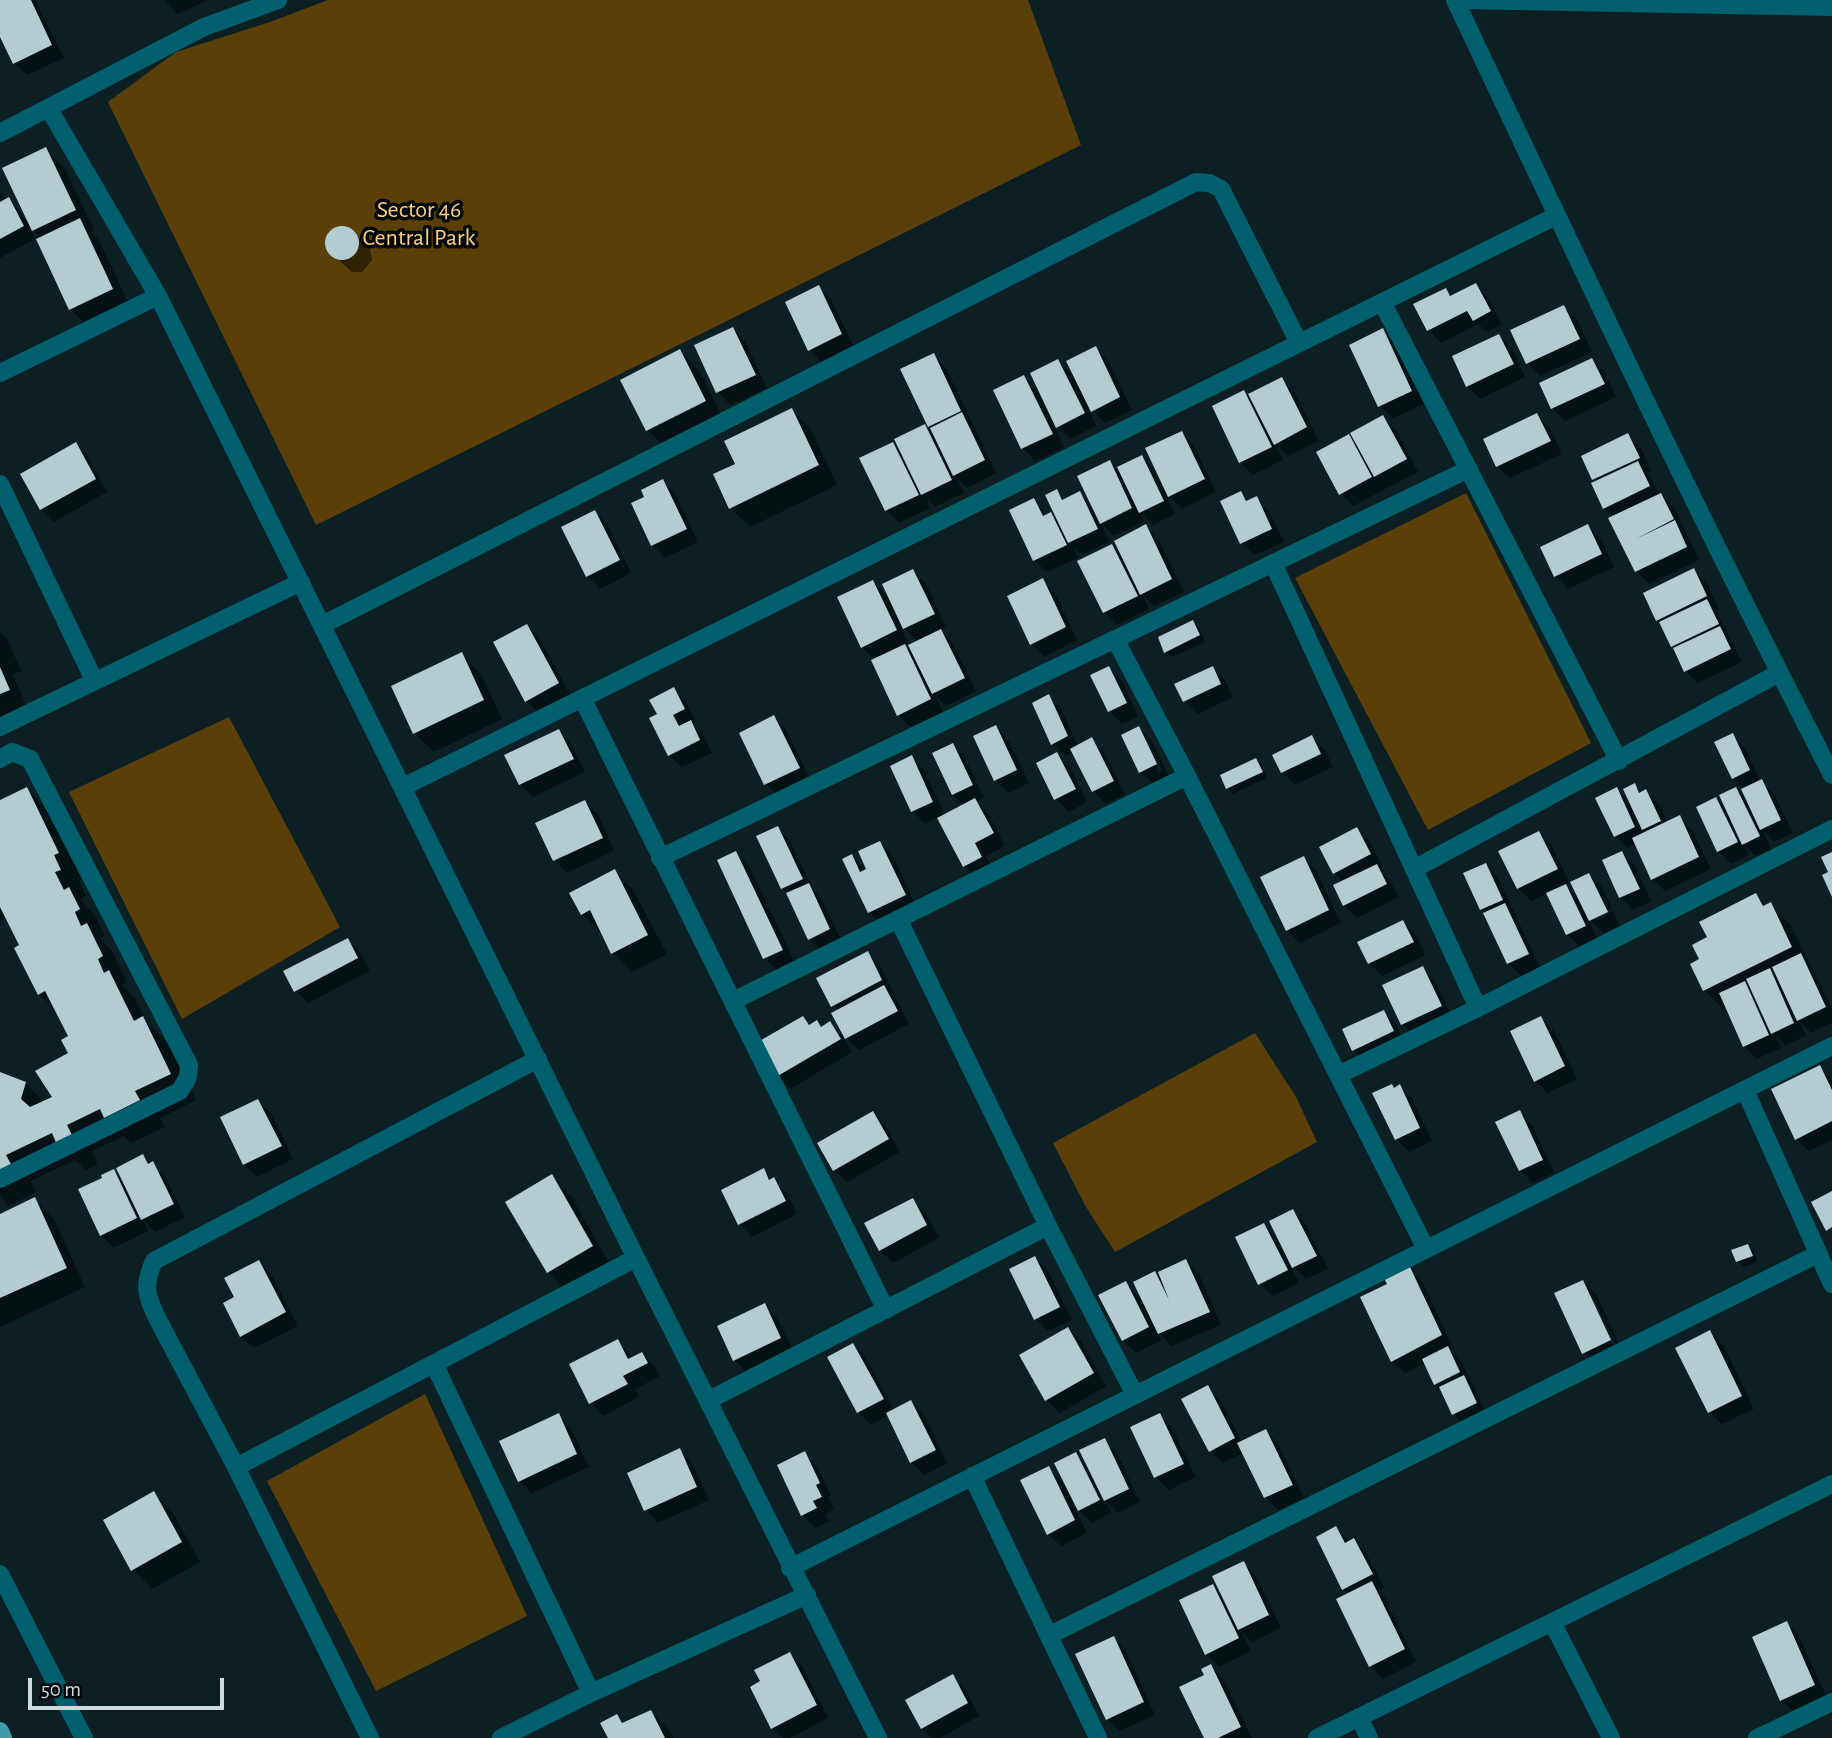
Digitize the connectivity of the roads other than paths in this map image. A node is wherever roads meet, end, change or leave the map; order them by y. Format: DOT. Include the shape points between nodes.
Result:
graph roads {
  1 [pos="278,0"];
  2 [pos="1455,0"];
  3 [pos="1463,0"];
  4 [pos="1832,7"];
  5 [pos="49,109"];
  6 [pos="0,133"];
  7 [pos="1556,216"];
  8 [pos="158,296"];
  9 [pos="1382,302"];
  10 [pos="1299,343"];
  11 [pos="0,373"];
  12 [pos="1469,469"];
  13 [pos="0,484"];
  14 [pos="1273,563"];
  15 [pos="301,582"];
  16 [pos="322,625"];
  17 [pos="1115,639"];
  18 [pos="1779,673"];
  19 [pos="94,680"];
  20 [pos="582,698"];
  21 [pos="0,727"];
  22 [pos="0,759"];
  23 [pos="1619,761"];
  24 [pos="1832,775"];
  25 [pos="1187,776"];
  26 [pos="402,787"];
  27 [pos="1832,829"];
  28 [pos="660,858"];
  29 [pos="1414,869"];
  30 [pos="898,919"];
  31 [pos="733,1001"];
  32 [pos="1478,1008"];
  33 [pos="1832,1046"];
  34 [pos="538,1059"];
  35 [pos="1338,1075"];
  36 [pos="1745,1090"];
  37 [pos="0,1179"];
  38 [pos="1048,1226"];
  39 [pos="1426,1250"];
  40 [pos="1818,1254"];
  41 [pos="636,1258"];
  42 [pos="1832,1284"];
  43 [pos="886,1310"];
  44 [pos="434,1364"];
  45 [pos="1135,1395"];
  46 [pos="709,1400"];
  47 [pos="236,1467"];
  48 [pos="972,1476"];
  49 [pos="1832,1484"];
  50 [pos="790,1567"];
  51 [pos="0,1574"];
  52 [pos="807,1595"];
  53 [pos="1552,1622"];
  54 [pos="1050,1635"];
  55 [pos="591,1693"];
  56 [pos="1832,1702"];
  57 [pos="1359,1717"];
  58 [pos="0,1731"];
  59 [pos="3,1738"];
  60 [pos="83,1738"];
  61 [pos="370,1738"];
  62 [pos="501,1738"];
  63 [pos="878,1738"];
  64 [pos="1098,1738"];
  65 [pos="1317,1738"];
  66 [pos="1369,1738"];
  67 [pos="1611,1738"];
  68 [pos="1756,1738"];
  1 -- 5 [label="street" via="204,27"];
  2 -- 7 [label="street"];
  3 -- 4 [label="street"];
  5 -- 6 [label="street"];
  5 -- 8 [label="street"];
  7 -- 9 [label="street"];
  7 -- 18 [label="street"];
  8 -- 11 [label="street"];
  8 -- 15 [label="street"];
  9 -- 10 [label="street"];
  9 -- 12 [label="street"];
  10 -- 16 [label="street" via="1221,190 1209,183 1196,183"];
  10 -- 20 [label="street"];
  12 -- 14 [label="street"];
  12 -- 23 [label="street"];
  13 -- 19 [label="street"];
  14 -- 17 [label="street"];
  14 -- 29 [label="street"];
  15 -- 16 [label="street"];
  15 -- 19 [label="street"];
  16 -- 26 [label="street"];
  17 -- 25 [label="street"];
  17 -- 28 [label="street"];
  18 -- 23 [label="street"];
  18 -- 24 [label="street"];
  19 -- 21 [label="street"];
  20 -- 26 [label="street"];
  20 -- 28 [label="street"];
  22 -- 37 [label="street" via="12,752 30,760 189,1065 180,1091"];
  23 -- 29 [label="street"];
  25 -- 30 [label="street"];
  25 -- 35 [label="street"];
  26 -- 34 [label="street"];
  27 -- 32 [label="street"];
  28 -- 31 [label="street"];
  29 -- 32 [label="street"];
  30 -- 31 [label="street"];
  30 -- 38 [label="street"];
  31 -- 43 [label="street"];
  32 -- 35 [label="street"];
  33 -- 36 [label="street"];
  34 -- 41 [label="street"];
  34 -- 47 [label="street" via="153,1261 147,1278 148,1297"];
  35 -- 39 [label="street"];
  36 -- 39 [label="street"];
  36 -- 40 [label="street"];
  38 -- 43 [label="street"];
  38 -- 45 [label="street"];
  39 -- 45 [label="street"];
  40 -- 42 [label="street"];
  40 -- 54 [label="street"];
  41 -- 44 [label="street"];
  41 -- 46 [label="street"];
  43 -- 46 [label="street"];
  44 -- 47 [label="street"];
  44 -- 55 [label="street"];
  45 -- 48 [label="street"];
  46 -- 50 [label="street"];
  47 -- 61 [label="street"];
  48 -- 50 [label="street"];
  48 -- 54 [label="street"];
  49 -- 53 [label="street"];
  50 -- 52 [label="street"];
  51 -- 60 [label="street"];
  52 -- 55 [label="street"];
  52 -- 63 [label="street"];
  53 -- 57 [label="street"];
  53 -- 67 [label="street"];
  54 -- 64 [label="street"];
  55 -- 62 [label="street"];
  56 -- 68 [label="street"];
  57 -- 65 [label="street"];
  57 -- 66 [label="street"];
  58 -- 59 [label="main road"];
}
